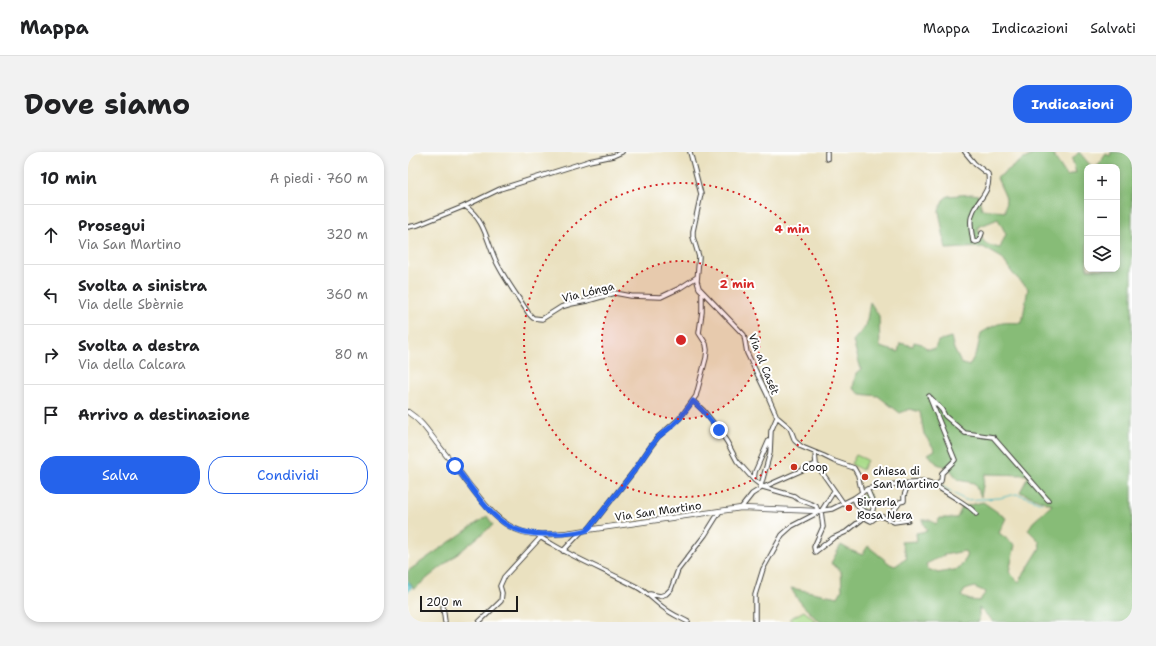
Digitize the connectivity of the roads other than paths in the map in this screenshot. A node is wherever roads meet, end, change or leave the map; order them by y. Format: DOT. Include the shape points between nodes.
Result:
graph roads {
  1 [pos="622,152"];
  2 [pos="690,152"];
  3 [pos="826,152"];
  4 [pos="965,152"];
  5 [pos="827,159"];
  6 [pos="465,206"];
  7 [pos="408,227"];
  8 [pos="982,233"];
  9 [pos="697,277"];
  10 [pos="702,292"];
  11 [pos="693,401"];
  12 [pos="408,412"];
  13 [pos="777,417"];
  14 [pos="770,437"];
  15 [pos="815,453"];
  16 [pos="816,464"];
  17 [pos="754,480"];
  18 [pos="908,484"];
  19 [pos="934,485"];
  20 [pos="762,486"];
  21 [pos="867,489"];
  22 [pos="834,491"];
  23 [pos="862,493"];
  24 [pos="854,498"];
  25 [pos="1048,500"];
  26 [pos="844,504"];
  27 [pos="741,508"];
  28 [pos="861,510"];
  29 [pos="720,511"];
  30 [pos="820,511"];
  31 [pos="976,514"];
  32 [pos="865,517"];
  33 [pos="888,519"];
  34 [pos="908,520"];
  35 [pos="587,530"];
  36 [pos="581,532"];
  37 [pos="539,536"];
  38 [pos="563,551"];
  39 [pos="649,594"];
  40 [pos="660,596"];
  41 [pos="658,603"];
  42 [pos="444,607"];
  43 [pos="445,622"];
  44 [pos="479,622"];
  45 [pos="688,622"];
  46 [pos="755,622"];
  1 -- 6 [label="street" via="500,189"];
  2 -- 9 [label="street" via="701,194 692,231 699,257"];
  3 -- 5 [label="street"];
  4 -- 8 [label="street" via="988,174 990,180 989,187 976,206 971,219 973,241 979,242"];
  6 -- 7 [label="street"];
  6 -- 9 [label="street, Via Lónga" via="473,211 481,222 498,265 533,318 542,319 561,307 615,293 661,297"];
  9 -- 10 [label="street"];
  10 -- 11 [label="street" via="699,333 707,350"];
  10 -- 13 [label="street, Via al Casét" via="744,335 748,353"];
  11 -- 17 [label="street" via="719,430 737,461"];
  11 -- 35 [label="street" via="676,422 658,437"];
  12 -- 37 [label="street, Via San Martino" via="429,432 487,508 514,528"];
  13 -- 14 [label="street"];
  13 -- 15 [label="street, Via al Casét" via="790,428 795,441"];
  14 -- 17 [label="street"];
  14 -- 20 [label="street" via="770,453"];
  15 -- 16 [label="street"];
  15 -- 23 [label="street, Via al Casét" via="854,468"];
  16 -- 20 [label="street"];
  16 -- 22 [label="street"];
  17 -- 20 [label="street"];
  18 -- 19 [label="street" via="924,482"];
  18 -- 21 [label="street"];
  18 -- 33 [label="street" via="904,501 900,502"];
  19 -- 25 [label="street" via="941,480 946,468 956,460 929,396 945,416 964,433 993,436"];
  19 -- 31 [label="street" via="974,510"];
  20 -- 27 [label="street"];
  20 -- 30 [label="street" via="794,496 816,506"];
  21 -- 23 [label="street, Via San Martino"];
  21 -- 28 [label="street" via="874,505 872,513"];
  22 -- 26 [label="street"];
  22 -- 30 [label="street"];
  23 -- 24 [label="street, Via San Martino"];
  24 -- 26 [label="street, Via San Martino"];
  24 -- 28 [label="street"];
  26 -- 30 [label="street, Via San Martino"];
  27 -- 29 [label="street, Via San Martino"];
  27 -- 30 [label="street, Via San Martino"];
  28 -- 32 [label="street"];
  29 -- 35 [label="street, Via San Martino"];
  29 -- 40 [label="street" via="678,570 671,589"];
  30 -- 32 [label="street" via="823,527 814,547 815,552"];
  30 -- 46 [label="street" via="792,526 782,535 763,569 755,595"];
  32 -- 33 [label="street" via="871,521 878,516"];
  33 -- 34 [label="street" via="894,522"];
  35 -- 36 [label="street, Via San Martino"];
  36 -- 37 [label="street, Via San Martino"];
  36 -- 38 [label="street"];
  37 -- 38 [label="street"];
  37 -- 44 [label="street" via="504,577 500,586 501,601"];
  38 -- 39 [label="street"];
  39 -- 40 [label="street"];
  39 -- 41 [label="street"];
  40 -- 41 [label="street"];
  41 -- 45 [label="street" via="674,616"];
  42 -- 43 [label="street"];
}
